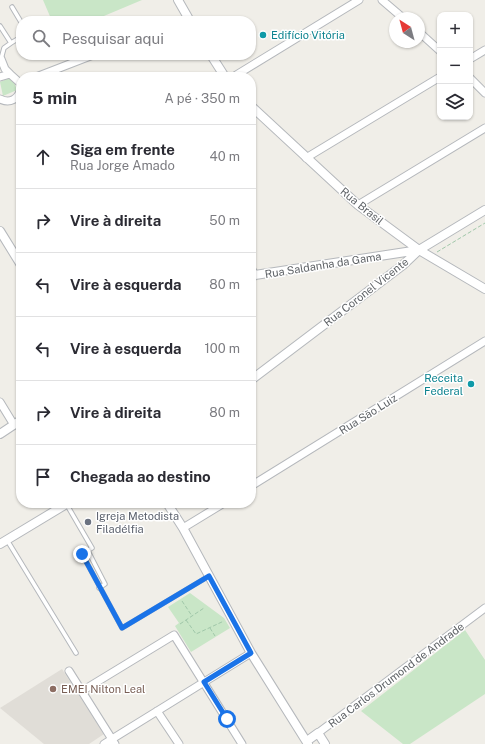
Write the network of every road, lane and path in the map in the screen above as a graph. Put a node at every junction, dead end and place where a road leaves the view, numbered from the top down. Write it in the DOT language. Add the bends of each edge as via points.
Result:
graph roads {
  1 [pos="178,0"];
  2 [pos="359,0"];
  3 [pos="382,0"];
  4 [pos="12,7"];
  5 [pos="396,12"];
  6 [pos="17,16"];
  7 [pos="185,16"];
  8 [pos="0,26"];
  9 [pos="425,37"];
  10 [pos="16,40"];
  11 [pos="11,43"];
  12 [pos="438,48"];
  13 [pos="485,50"];
  14 [pos="473,57"];
  15 [pos="1,59"];
  16 [pos="80,60"];
  17 [pos="214,60"];
  18 [pos="49,72"];
  19 [pos="222,72"];
  20 [pos="241,72"];
  21 [pos="10,74"];
  22 [pos="0,77"];
  23 [pos="437,79"];
  24 [pos="16,80"];
  25 [pos="473,81"];
  26 [pos="485,93"];
  27 [pos="16,98"];
  28 [pos="0,99"];
  29 [pos="256,111"];
  30 [pos="485,128"];
  31 [pos="306,158"];
  32 [pos="358,205"];
  33 [pos="485,210"];
  34 [pos="485,223"];
  35 [pos="0,231"];
  36 [pos="419,250"];
  37 [pos="16,257"];
  38 [pos="432,257"];
  39 [pos="256,273"];
  40 [pos="485,289"];
  41 [pos="485,341"];
  42 [pos="256,376"];
  43 [pos="0,402"];
  44 [pos="16,420"];
  45 [pos="16,423"];
  46 [pos="0,434"];
  47 [pos="256,483"];
  48 [pos="60,508"];
  49 [pos="69,508"];
  50 [pos="170,508"];
  51 [pos="216,508"];
  52 [pos="183,528"];
  53 [pos="3,542"];
  54 [pos="88,551"];
  55 [pos="209,576"];
  56 [pos="100,588"];
  57 [pos="182,601"];
  58 [pos="204,608"];
  59 [pos="485,608"];
  60 [pos="192,616"];
  61 [pos="232,618"];
  62 [pos="186,620"];
  63 [pos="180,624"];
  64 [pos="210,628"];
  65 [pos="215,636"];
  66 [pos="76,653"];
  67 [pos="251,653"];
  68 [pos="69,671"];
  69 [pos="204,682"];
  70 [pos="82,691"];
  71 [pos="157,711"];
  72 [pos="318,733"];
  73 [pos="113,741"];
  74 [pos="308,743"];
  75 [pos="104,744"];
  76 [pos="179,744"];
  77 [pos="242,744"];
  78 [pos="325,744"];
  1 -- 7 [label="street"];
  2 -- 20 [label="street"];
  3 -- 5 [label="street"];
  4 -- 6 [label="lane"];
  8 -- 11 [label="lane"];
  9 -- 12 [label="street"];
  10 -- 11 [label="lane"];
  11 -- 15 [label="lane" via="4,48"];
  13 -- 14 [label="street"];
  15 -- 21 [label="street"];
  16 -- 18 [label="street"];
  17 -- 19 [label="street"];
  21 -- 22 [label="street"];
  21 -- 24 [label="street"];
  23 -- 31 [label="street"];
  25 -- 26 [label="street"];
  27 -- 28 [label="street" via="6,101"];
  29 -- 31 [label="street, Rua Brasil"];
  30 -- 32 [label="street"];
  31 -- 32 [label="street, Rua Brasil"];
  32 -- 36 [label="street, Rua Brasil"];
  33 -- 36 [label="street, Rua Coronel Vicente"];
  34 -- 38 [label="path"];
  35 -- 37 [label="street"];
  36 -- 38 [label="street, Rua Brasil"];
  36 -- 39 [label="street, Rua Saldanha da Gama"];
  36 -- 42 [label="street, Rua Coronel Vicente" via="403,265"];
  38 -- 40 [label="street, Rua Brasil"];
  41 -- 47 [label="street, Rua São Luiz"];
  43 -- 44 [label="street"];
  45 -- 46 [label="street"];
  48 -- 53 [label="street"];
  49 -- 54 [label="lane" via="92,548"];
  50 -- 52 [label="street"];
  51 -- 52 [label="street"];
  52 -- 55 [label="street"];
  53 -- 66 [label="lane"];
  54 -- 56 [label="lane" via="105,584"];
  54 -- 56 [label="lane" via="82,554"];
  55 -- 56 [label="lane" via="122,628"];
  55 -- 61 [label="street"];
  57 -- 60 [label="path"];
  58 -- 60 [label="path"];
  59 -- 72 [label="street, Rua Carlos Drumond de Andrade"];
  60 -- 62 [label="path"];
  61 -- 64 [label="path"];
  61 -- 67 [label="street"];
  62 -- 63 [label="path"];
  62 -- 64 [label="path" via="196,634"];
  64 -- 65 [label="path"];
  67 -- 69 [label="street"];
  67 -- 74 [label="street"];
  68 -- 70 [label="street"];
  69 -- 70 [label="street" via="174,635"];
  69 -- 71 [label="street"];
  69 -- 77 [label="street"];
  70 -- 73 [label="street"];
  71 -- 73 [label="street"];
  71 -- 76 [label="street"];
  72 -- 74 [label="street, Rua Carlos Drumond de Andrade"];
  72 -- 78 [label="street"];
  73 -- 75 [label="street"];
}
